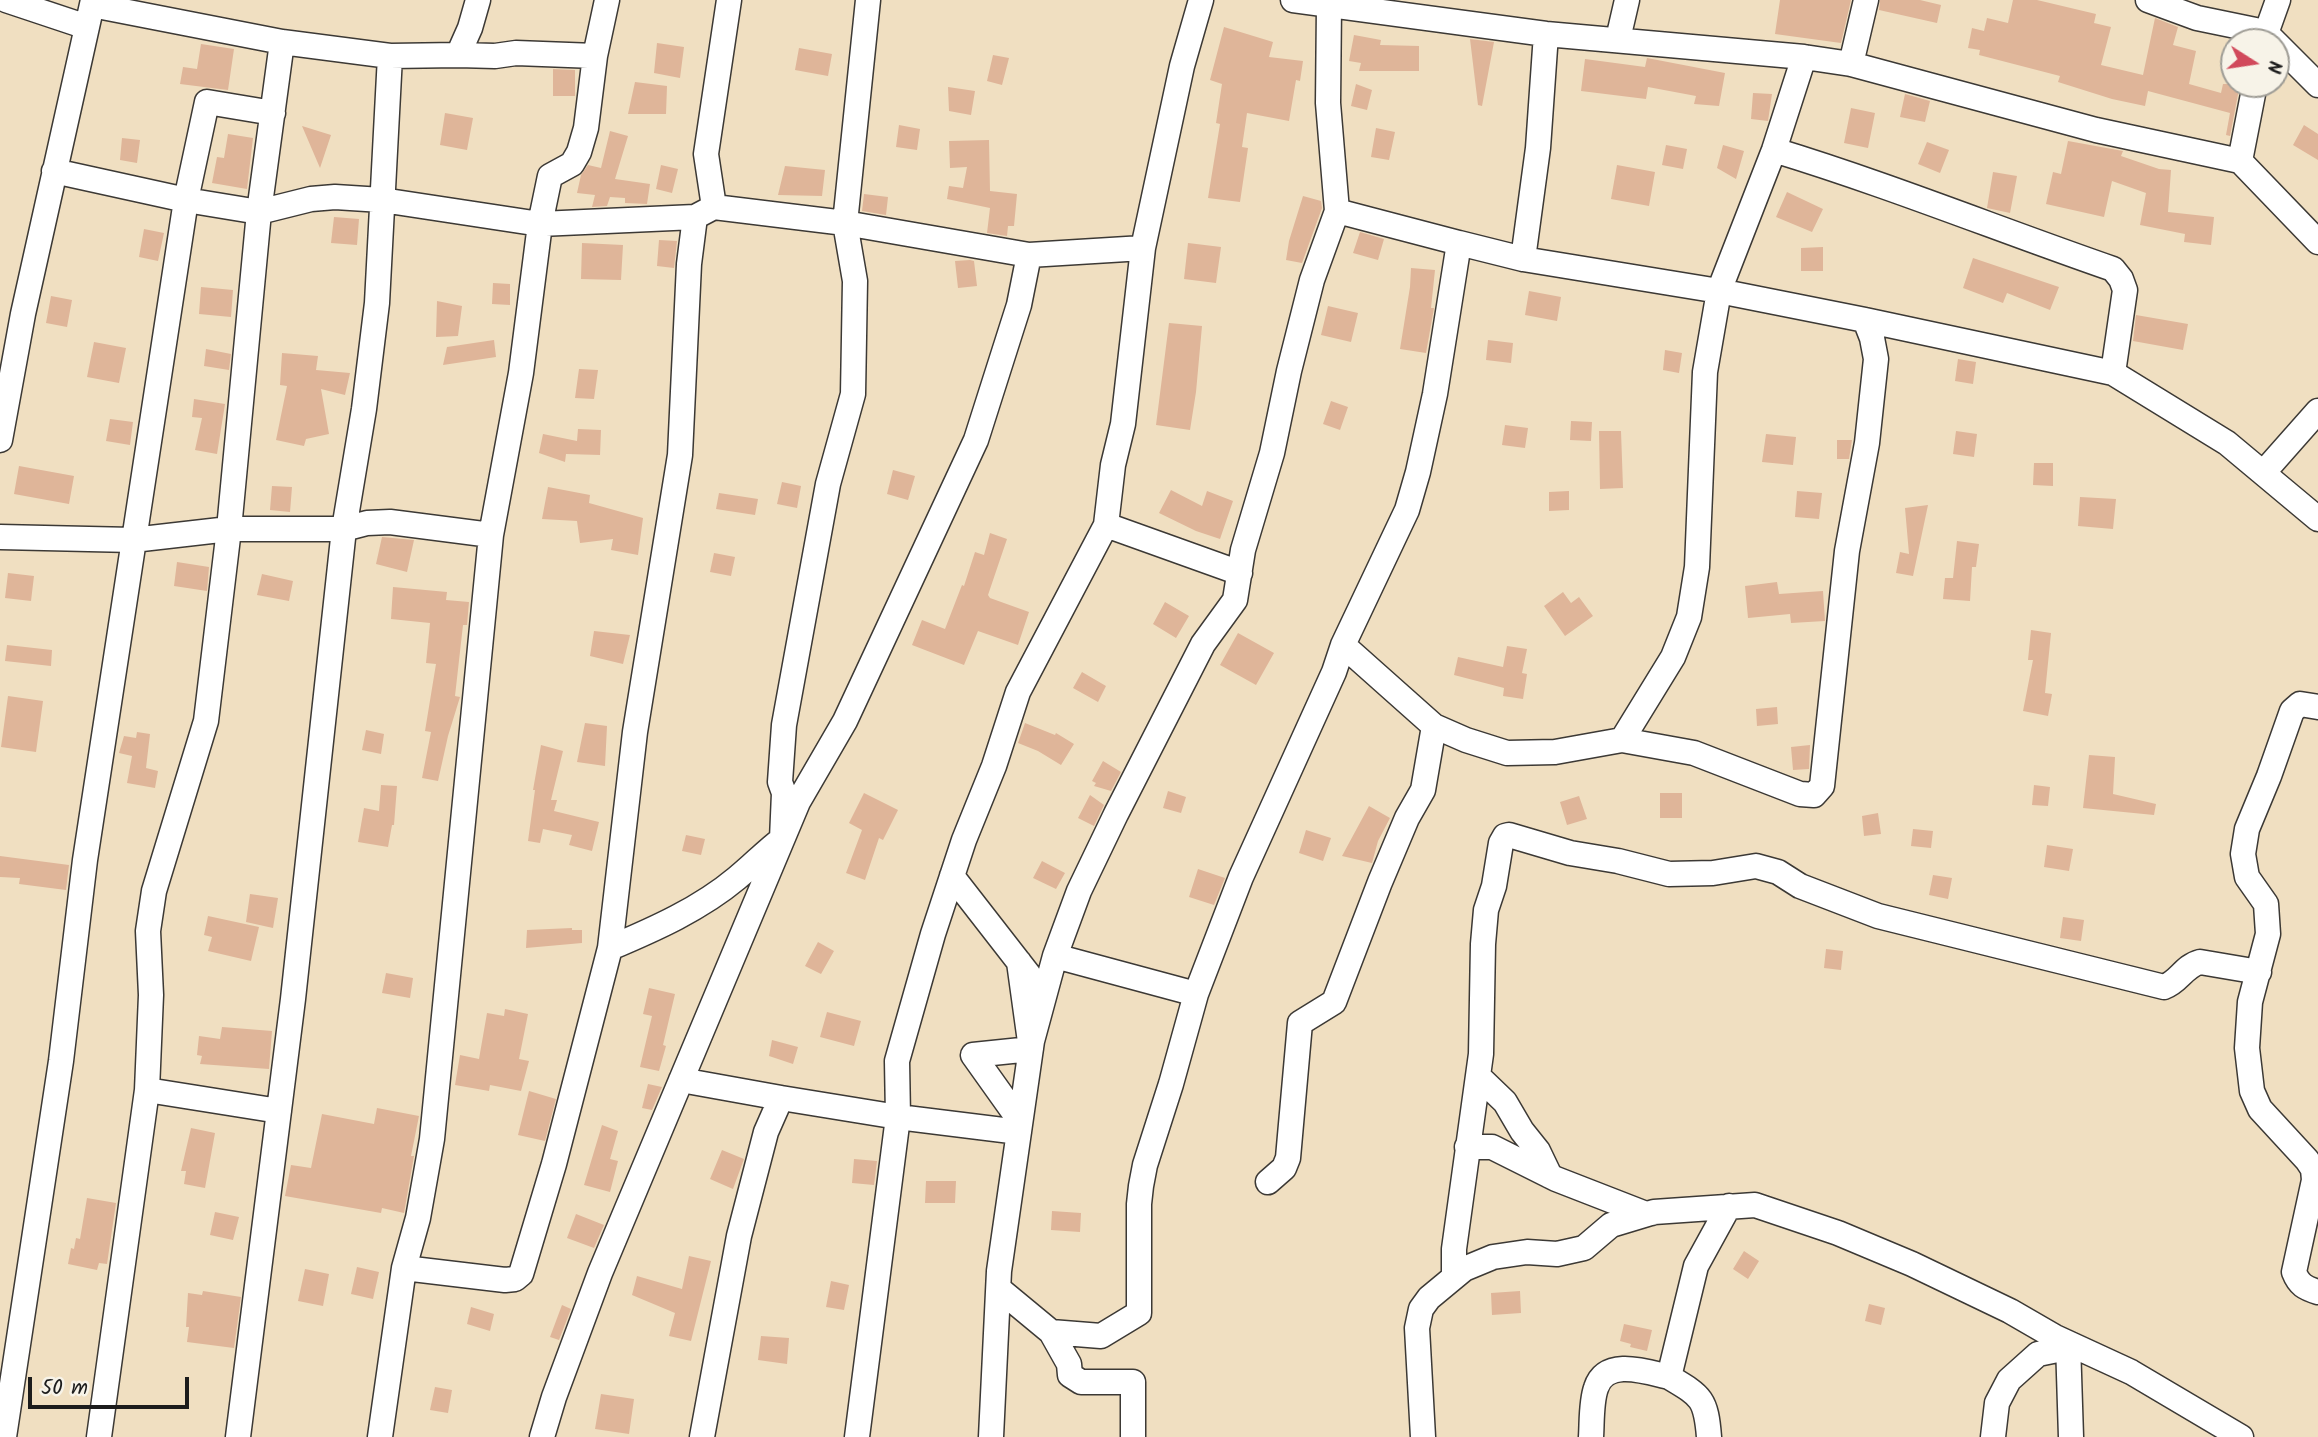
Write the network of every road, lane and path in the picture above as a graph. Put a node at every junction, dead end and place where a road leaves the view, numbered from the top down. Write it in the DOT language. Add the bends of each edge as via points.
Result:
graph roads {
  1 [pos="6,0"];
  2 [pos="478,0"];
  3 [pos="607,0"];
  4 [pos="729,0"];
  5 [pos="868,0"];
  6 [pos="1201,0"];
  7 [pos="1293,0"];
  8 [pos="1627,0"];
  9 [pos="1867,0"];
  10 [pos="2148,0"];
  11 [pos="2278,0"];
  12 [pos="1329,5"];
  13 [pos="1359,5"];
  14 [pos="2197,9"];
  15 [pos="90,11"];
  16 [pos="2242,28"];
  17 [pos="2272,28"];
  18 [pos="1546,34"];
  19 [pos="1618,39"];
  20 [pos="282,42"];
  21 [pos="458,55"];
  22 [pos="390,56"];
  23 [pos="596,56"];
  24 [pos="1804,57"];
  25 [pos="2290,59"];
  26 [pos="1851,64"];
  27 [pos="2318,85"];
  28 [pos="2252,98"];
  29 [pos="273,113"];
  30 [pos="1774,150"];
  31 [pos="2240,161"];
  32 [pos="54,171"];
  33 [pos="186,200"];
  34 [pos="382,200"];
  35 [pos="1337,211"];
  36 [pos="259,212"];
  37 [pos="705,212"];
  38 [pos="845,223"];
  39 [pos="540,224"];
  40 [pos="2318,242"];
  41 [pos="1459,243"];
  42 [pos="1143,248"];
  43 [pos="1029,255"];
  44 [pos="1523,258"];
  45 [pos="1718,291"];
  46 [pos="11,312"];
  47 [pos="1865,320"];
  48 [pos="2113,373"];
  49 [pos="2318,411"];
  50 [pos="0,440"];
  51 [pos="2264,472"];
  52 [pos="2318,519"];
  53 [pos="1106,525"];
  54 [pos="229,529"];
  55 [pos="344,529"];
  56 [pos="491,535"];
  57 [pos="0,537"];
  58 [pos="133,540"];
  59 [pos="1240,573"];
  60 [pos="1343,645"];
  61 [pos="2318,707"];
  62 [pos="1434,726"];
  63 [pos="1622,740"];
  64 [pos="782,839"];
  65 [pos="952,876"];
  66 [pos="610,948"];
  67 [pos="1055,956"];
  68 [pos="1019,962"];
  69 [pos="2259,972"];
  70 [pos="1045,994"];
  71 [pos="1196,994"];
  72 [pos="1031,1049"];
  73 [pos="1479,1077"];
  74 [pos="681,1080"];
  75 [pos="147,1090"];
  76 [pos="781,1098"];
  77 [pos="279,1111"];
  78 [pos="898,1117"];
  79 [pos="1020,1127"];
  80 [pos="1467,1147"];
  81 [pos="1550,1176"];
  82 [pos="1269,1182"];
  83 [pos="1729,1206"];
  84 [pos="1654,1212"];
  85 [pos="404,1268"];
  86 [pos="1454,1278"];
  87 [pos="999,1289"];
  88 [pos="2318,1292"];
  89 [pos="1051,1332"];
  90 [pos="2068,1346"];
  91 [pos="1669,1377"];
  92 [pos="4,1437"];
  93 [pos="99,1437"];
  94 [pos="238,1437"];
  95 [pos="380,1437"];
  96 [pos="542,1437"];
  97 [pos="702,1437"];
  98 [pos="857,1437"];
  99 [pos="990,1437"];
  100 [pos="1133,1437"];
  101 [pos="1423,1437"];
  102 [pos="1591,1437"];
  103 [pos="1709,1437"];
  104 [pos="1993,1437"];
  105 [pos="2070,1437"];
  106 [pos="2241,1437"];
  1 -- 15 [label="street"];
  2 -- 21 [label="street"];
  3 -- 23 [label="street"];
  4 -- 37 [label="street" via="706,154"];
  5 -- 38 [label="street"];
  6 -- 42 [label="street"];
  7 -- 12 [label="street"];
  8 -- 19 [label="street"];
  9 -- 26 [label="street"];
  10 -- 14 [label="street"];
  11 -- 17 [label="street"];
  12 -- 13 [label="street"];
  12 -- 35 [label="street" via="1328,103"];
  13 -- 18 [label="street"];
  14 -- 16 [label="street"];
  15 -- 20 [label="street"];
  15 -- 32 [label="street"];
  18 -- 19 [label="street"];
  18 -- 44 [label="street" via="1538,148"];
  19 -- 24 [label="street"];
  20 -- 22 [label="street"];
  20 -- 29 [label="street"];
  21 -- 22 [label="street"];
  21 -- 23 [label="street"];
  22 -- 34 [label="street"];
  23 -- 39 [label="street" via="579,152 572,164 550,176"];
  24 -- 26 [label="street"];
  24 -- 30 [label="street"];
  25 -- 27 [label="street"];
  26 -- 31 [label="street" via="2096,130"];
  28 -- 31 [label="street"];
  29 -- 33 [label="street" via="207,102"];
  29 -- 36 [label="street"];
  30 -- 45 [label="street"];
  30 -- 48 [label="street" via="2113,269 2125,290"];
  31 -- 40 [label="street"];
  32 -- 33 [label="street"];
  32 -- 46 [label="street"];
  33 -- 36 [label="street"];
  33 -- 58 [label="street"];
  34 -- 36 [label="street" via="311,199"];
  34 -- 39 [label="street"];
  34 -- 55 [label="street" via="377,303"];
  35 -- 41 [label="street"];
  35 -- 59 [label="street" via="1312,281"];
  36 -- 54 [label="street"];
  37 -- 38 [label="street"];
  37 -- 39 [label="street"];
  37 -- 66 [label="street" via="689,264 680,456 635,732"];
  38 -- 43 [label="street"];
  38 -- 64 [label="street" via="855,281 853,394 828,484 784,724"];
  39 -- 56 [label="street" via="521,373"];
  41 -- 44 [label="street"];
  41 -- 60 [label="street" via="1435,394 1415,484"];
  42 -- 43 [label="street"];
  42 -- 53 [label="street"];
  43 -- 64 [label="street" via="976,440 845,721"];
  44 -- 45 [label="street"];
  45 -- 47 [label="street"];
  45 -- 63 [label="street" via="1705,372 1697,567 1689,618 1673,657"];
  46 -- 50 [label="street"];
  47 -- 48 [label="street"];
  47 -- 63 [label="street" via="1876,359 1867,443 1847,551 1822,786 1814,794 1800,794 1694,753"];
  48 -- 51 [label="street" via="2227,443"];
  49 -- 51 [label="street"];
  51 -- 52 [label="street"];
  53 -- 59 [label="street"];
  53 -- 65 [label="street" via="1018,692"];
  54 -- 55 [label="street"];
  54 -- 58 [label="street"];
  54 -- 75 [label="street" via="206,721 154,891 148,931"];
  55 -- 56 [label="street" via="390,522"];
  55 -- 77 [label="street"];
  56 -- 85 [label="street" via="432,1139"];
  57 -- 58 [label="street"];
  58 -- 92 [label="street"];
  59 -- 67 [label="street" via="1235,600 1203,644 1116,814 1079,891"];
  60 -- 62 [label="street"];
  60 -- 71 [label="street" via="1241,877"];
  61 -- 69 [label="street" via="2300,704 2292,711 2247,829 2243,854 2247,877 2266,904 2268,933"];
  62 -- 63 [label="street" via="1507,753 1555,752"];
  62 -- 82 [label="street" via="1423,790 1380,882 1334,1002 1300,1023 1288,1158"];
  64 -- 66 [label="street" via="695,907"];
  64 -- 74 [label="street"];
  65 -- 68 [label="street"];
  65 -- 78 [label="street" via="897,1061"];
  66 -- 85 [label="street" via="522,1275 505,1280"];
  67 -- 70 [label="street"];
  67 -- 71 [label="street"];
  68 -- 70 [label="street"];
  68 -- 72 [label="street"];
  69 -- 73 [label="street" via="2200,962 2164,987 1878,916 1756,866 1669,874 1509,835 1501,843 1486,911"];
  69 -- 88 [label="street" via="2250,1002 2247,1048 2252,1091 2269,1122 2313,1169 2294,1272 2305,1288"];
  70 -- 72 [label="street"];
  71 -- 89 [label="street" via="1141,1186 1139,1313 1101,1336"];
  72 -- 79 [label="street"];
  72 -- 79 [label="street" via="973,1055"];
  73 -- 80 [label="street"];
  73 -- 81 [label="street" via="1505,1102"];
  74 -- 76 [label="street"];
  74 -- 96 [label="street" via="600,1273"];
  75 -- 77 [label="street"];
  75 -- 93 [label="street"];
  76 -- 78 [label="street"];
  76 -- 97 [label="street" via="766,1132 739,1236"];
  77 -- 94 [label="street"];
  78 -- 79 [label="street"];
  78 -- 98 [label="street"];
  79 -- 87 [label="street"];
  80 -- 81 [label="street" via="1492,1147"];
  80 -- 86 [label="street"];
  81 -- 84 [label="street" via="1646,1214"];
  83 -- 84 [label="street"];
  83 -- 90 [label="street" via="1755,1205 1838,1233 1973,1293"];
  83 -- 91 [label="street" via="1696,1266"];
  84 -- 86 [label="street" via="1611,1225 1584,1248 1493,1257"];
  85 -- 95 [label="street"];
  86 -- 101 [label="street" via="1421,1309"];
  87 -- 89 [label="street"];
  87 -- 99 [label="street"];
  89 -- 100 [label="street" via="1069,1364 1070,1375 1081,1382 1133,1382"];
  90 -- 104 [label="street" via="2038,1354 2009,1381 1997,1403"];
  90 -- 105 [label="street"];
  90 -- 106 [label="street" via="2131,1372"];
  91 -- 102 [label="street" via="1622,1368 1609,1372 1596,1386"];
  91 -- 103 [label="street" via="1695,1393 1704,1405"];
}
